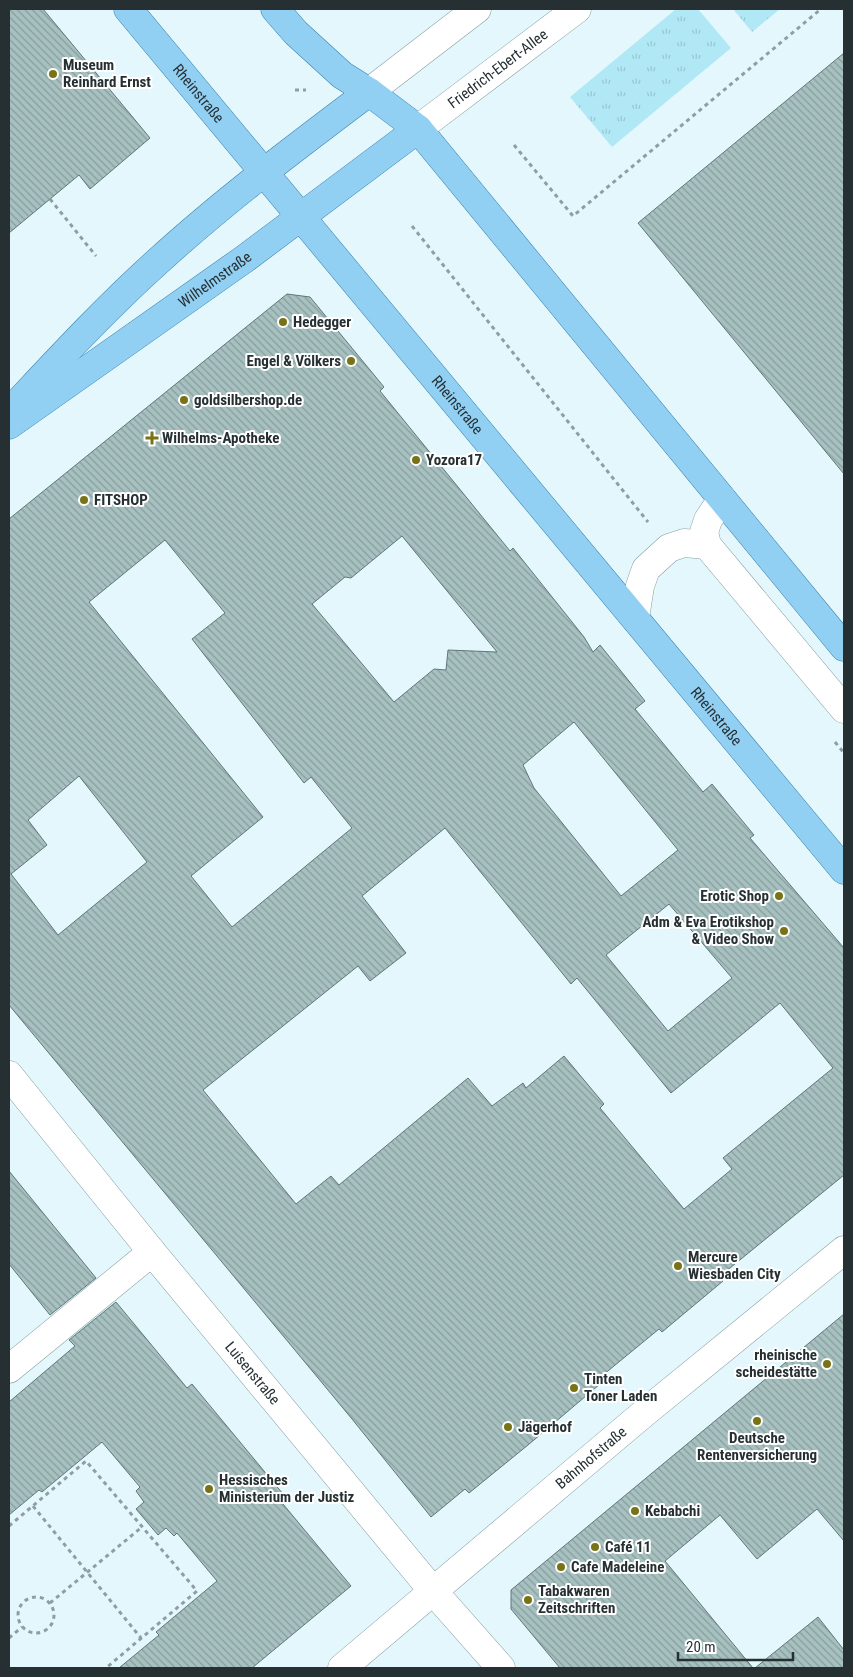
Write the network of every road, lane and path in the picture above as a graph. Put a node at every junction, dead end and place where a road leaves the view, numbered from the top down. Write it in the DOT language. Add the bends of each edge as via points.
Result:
graph roads {
  1 [pos="128,9"];
  2 [pos="275,9"];
  3 [pos="477,9"];
  4 [pos="577,9"];
  5 [pos="821,9"];
  6 [pos="369,92"];
  7 [pos="418,129"];
  8 [pos="514,145"];
  9 [pos="263,172"];
  10 [pos="50,199"];
  11 [pos="302,217"];
  12 [pos="412,226"];
  13 [pos="96,256"];
  14 [pos="9,412"];
  15 [pos="9,426"];
  16 [pos="722,498"];
  17 [pos="707,545"];
  18 [pos="669,548"];
  19 [pos="635,618"];
  20 [pos="844,646"];
  21 [pos="844,709"];
  22 [pos="832,738"];
  23 [pos="844,753"];
  24 [pos="844,870"];
  25 [pos="9,1075"];
  26 [pos="844,1250"];
  27 [pos="152,1252"];
  28 [pos="12,1361"];
  29 [pos="33,1506"];
  30 [pos="9,1526"];
  31 [pos="142,1527"];
  32 [pos="87,1572"];
  33 [pos="433,1591"];
  34 [pos="50,1602"];
  35 [pos="22,1627"];
  36 [pos="9,1638"];
  37 [pos="141,1638"];
  38 [pos="106,1668"];
  39 [pos="342,1668"];
  40 [pos="501,1668"];
  1 -- 9 [label="main road, Rheinstraße"];
  2 -- 6 [label="main road" via="325,60"];
  3 -- 6 [label="street"];
  4 -- 7 [label="street, Friedrich-Ebert-Allee"];
  5 -- 8 [label="path" via="573,216"];
  6 -- 7 [label="main road"];
  6 -- 9 [label="main road"];
  7 -- 11 [label="main road, Wilhelmstraße"];
  7 -- 16 [label="main road"];
  9 -- 11 [label="main road, Rheinstraße"];
  9 -- 14 [label="main road" via="155,264"];
  10 -- 13 [label="path"];
  11 -- 15 [label="main road, Wilhelmstraße"];
  11 -- 19 [label="main road, Rheinstraße"];
  12 -- 18 [label="path"];
  16 -- 17 [label="street" via="704,532"];
  16 -- 20 [label="main road"];
  17 -- 18 [label="street" via="684,543"];
  17 -- 21 [label="street"];
  18 -- 19 [label="street" via="646,569"];
  19 -- 24 [label="main road, Rheinstraße"];
  22 -- 23 [label="path"];
  25 -- 27 [label="street, Luisenstraße"];
  26 -- 33 [label="street, Bahnhofstraße"];
  27 -- 28 [label="street"];
  27 -- 33 [label="street, Luisenstraße"];
  29 -- 30 [label="path"];
  29 -- 31 [label="path" via="86,1461"];
  29 -- 32 [label="path"];
  31 -- 32 [label="path"];
  31 -- 37 [label="path" via="197,1590"];
  32 -- 34 [label="path"];
  32 -- 37 [label="path"];
  33 -- 39 [label="street, Bahnhofstraße"];
  33 -- 40 [label="street, Luisenstraße"];
  34 -- 35 [label="path" via="54,1614 47,1629 37,1633"];
  34 -- 35 [label="path" via="34,1596 24,1600 18,1612"];
  35 -- 36 [label="path"];
  37 -- 38 [label="path"];
}
